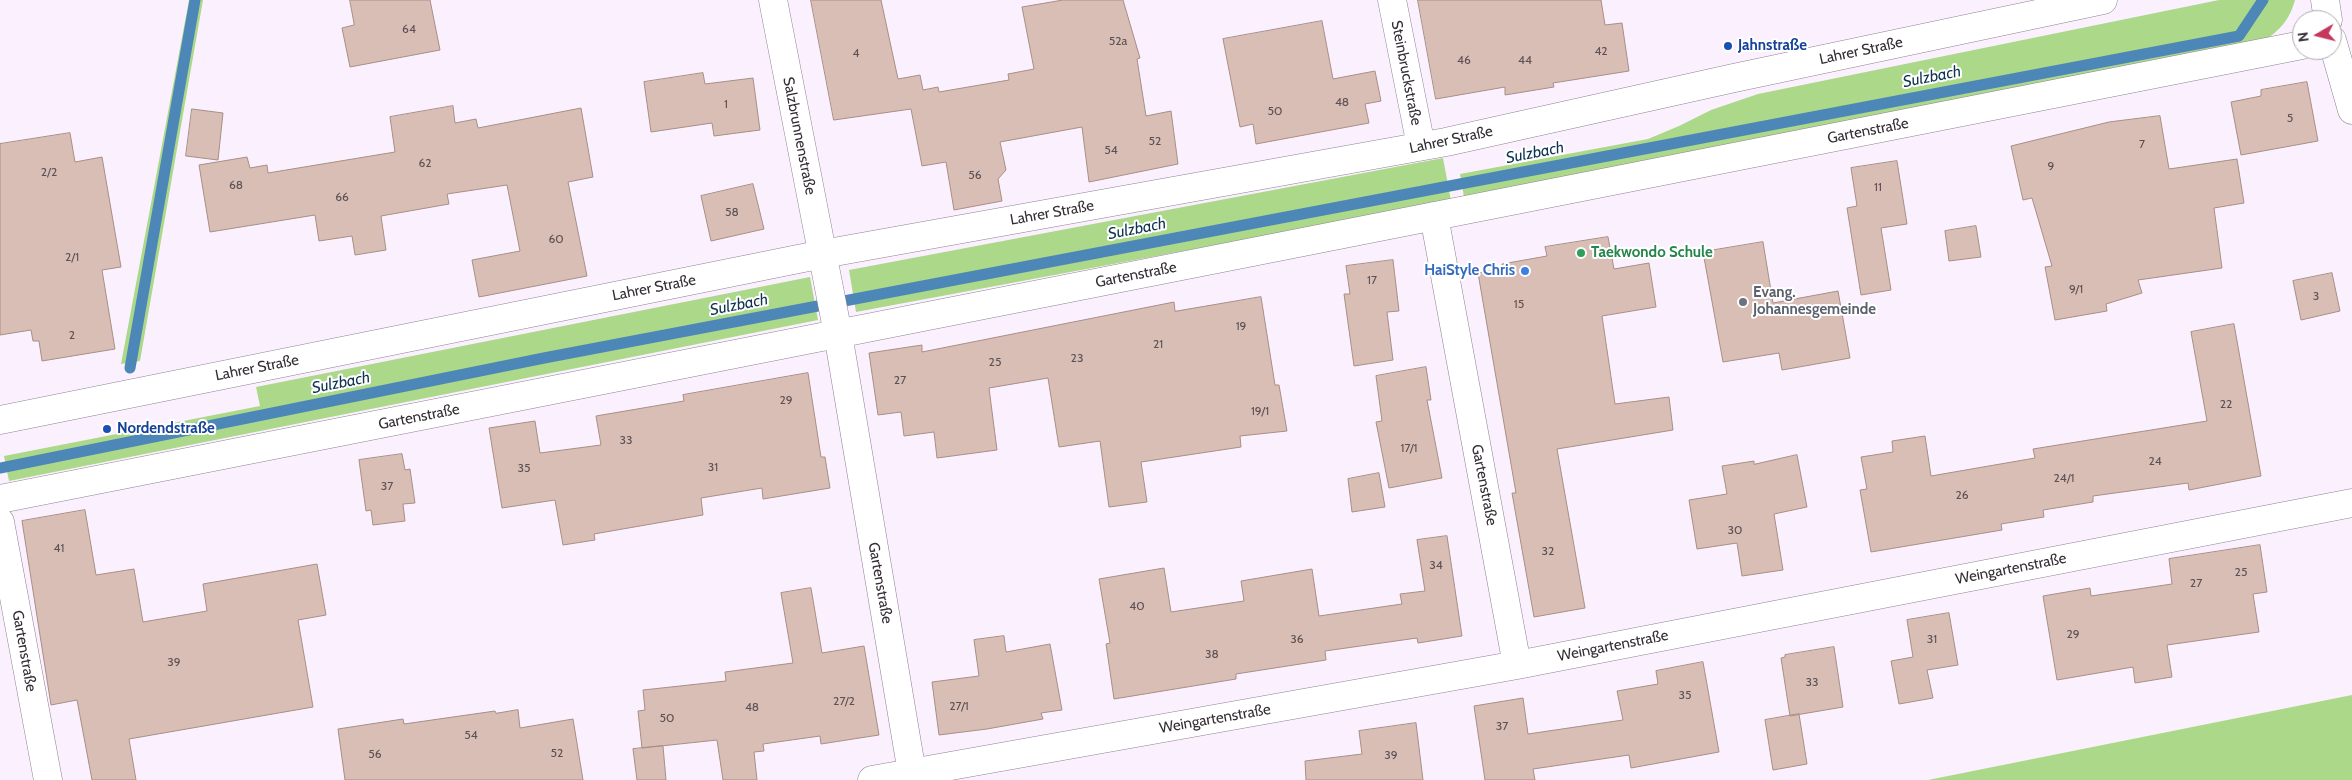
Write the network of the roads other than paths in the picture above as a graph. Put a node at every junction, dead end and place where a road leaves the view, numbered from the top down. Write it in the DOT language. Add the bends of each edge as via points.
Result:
graph roads {
  1 [pos="772,0"];
  2 [pos="1392,0"];
  3 [pos="2103,0"];
  4 [pos="2034,7"];
  5 [pos="2292,47"];
  6 [pos="2338,60"];
  7 [pos="2352,110"];
  8 [pos="1421,146"];
  9 [pos="1434,216"];
  10 [pos="825,263"];
  11 [pos="837,328"];
  12 [pos="0,420"];
  13 [pos="0,499"];
  14 [pos="2352,503"];
  15 [pos="0,522"];
  16 [pos="1517,664"];
  17 [pos="912,773"];
  18 [pos="48,780"];
  19 [pos="872,780"];
  1 -- 10 [label="street, Salzbrunnenstraße"];
  2 -- 8 [label="street, Steinbruckstraße"];
  3 -- 4 [label="street, Lahrer Straße"];
  4 -- 8 [label="street, Lahrer Straße"];
  5 -- 9 [label="street, Gartenstraße"];
  6 -- 7 [label="street"];
  8 -- 10 [label="street, Lahrer Straße"];
  9 -- 11 [label="street, Gartenstraße"];
  9 -- 16 [label="street, Gartenstraße"];
  10 -- 11 [label="street, Gartenstraße"];
  10 -- 12 [label="street, Lahrer Straße"];
  11 -- 13 [label="street, Gartenstraße"];
  11 -- 17 [label="street, Gartenstraße"];
  14 -- 16 [label="street, Weingartenstraße"];
  15 -- 18 [label="street, Gartenstraße"];
  16 -- 17 [label="street, Weingartenstraße"];
  17 -- 19 [label="street, Weingartenstraße"];
}
